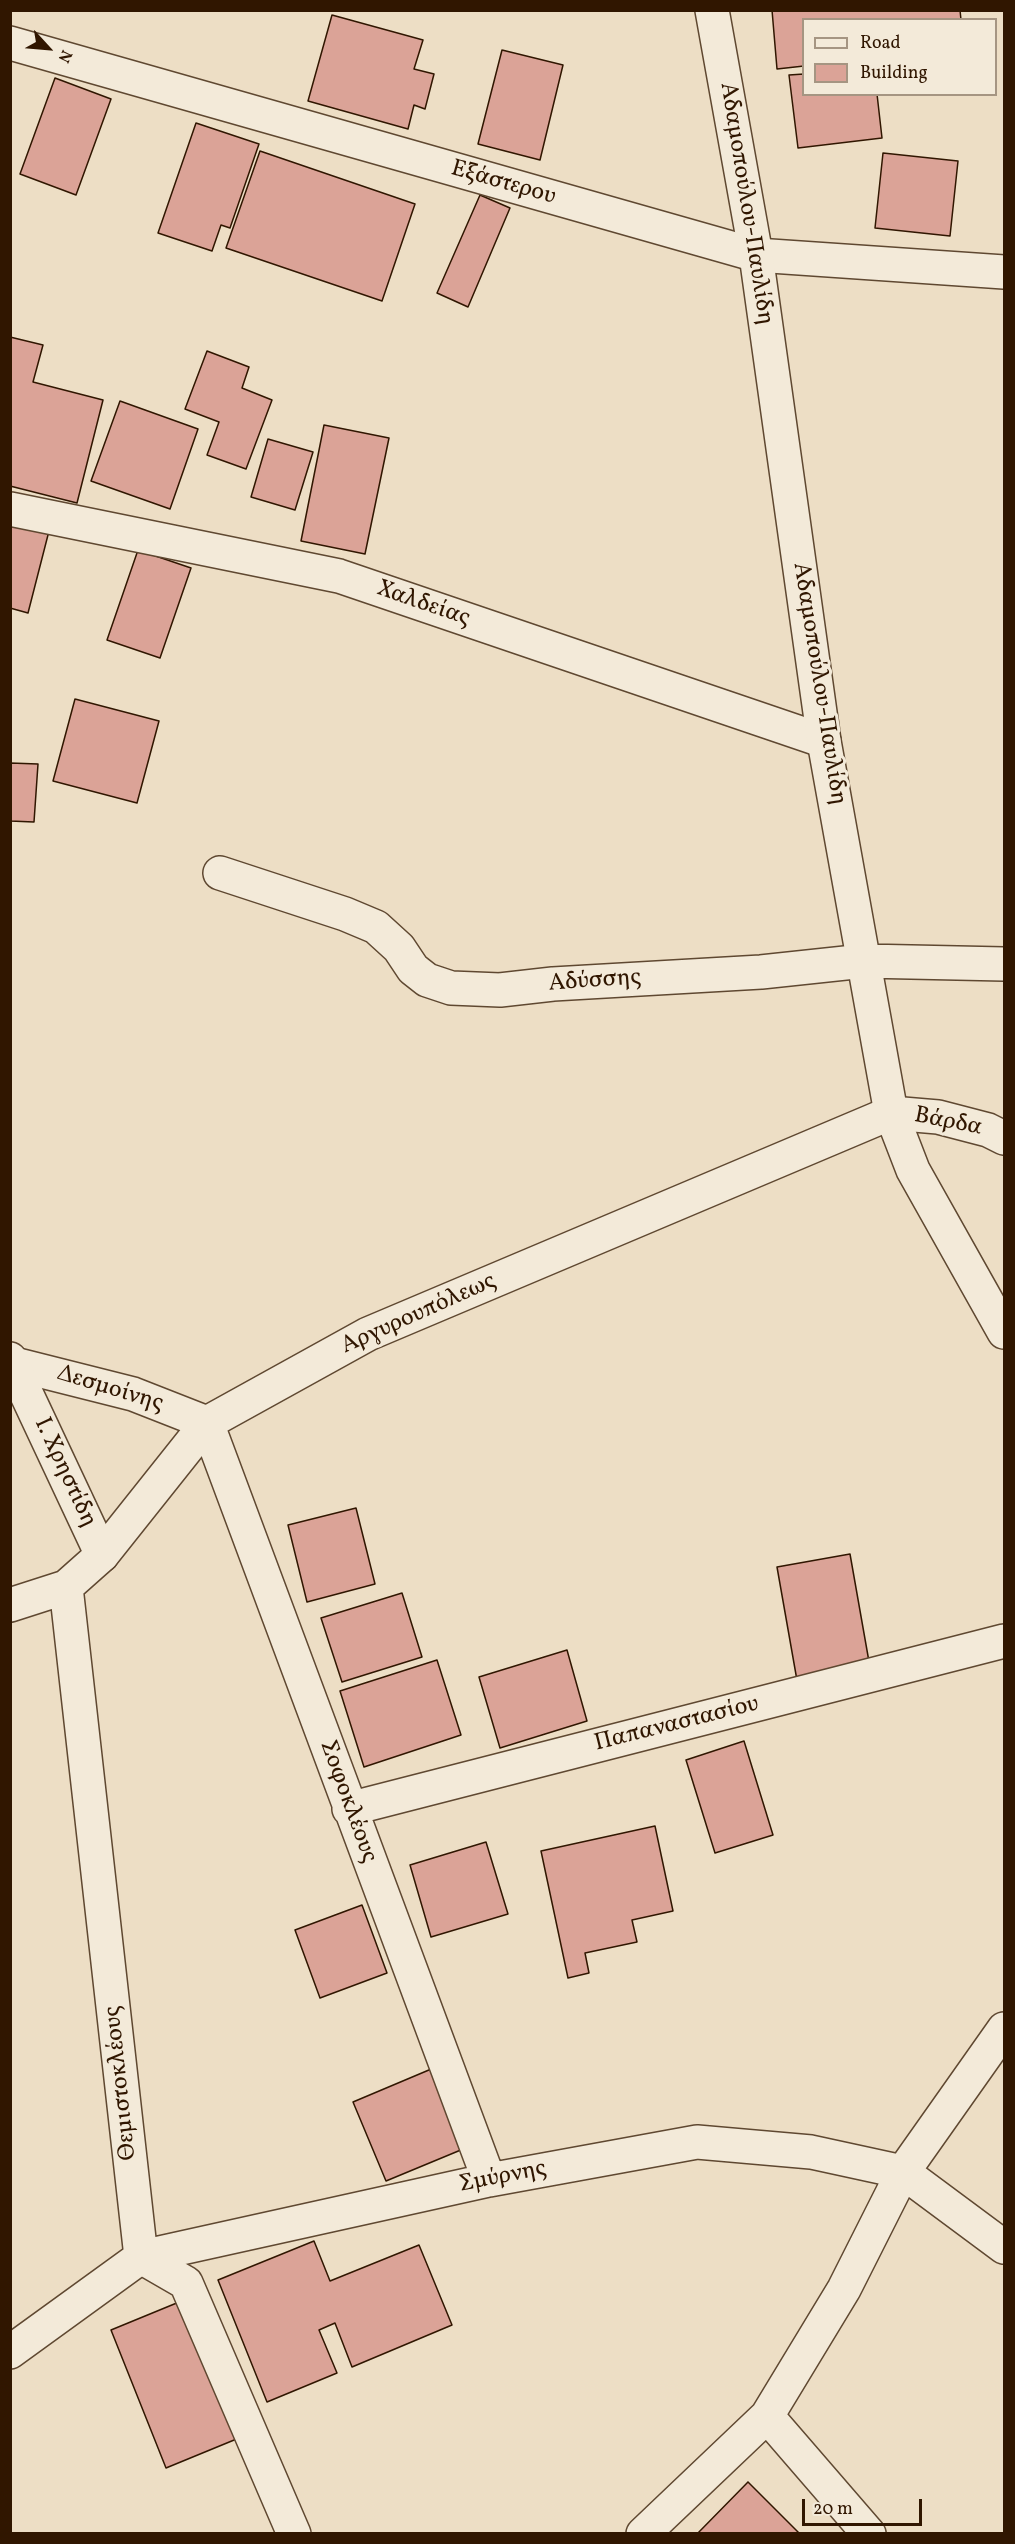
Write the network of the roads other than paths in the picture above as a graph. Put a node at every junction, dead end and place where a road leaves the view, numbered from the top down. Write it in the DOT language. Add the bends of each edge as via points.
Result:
graph roads {
  1 [pos="712,10"];
  2 [pos="10,43"];
  3 [pos="756,255"];
  4 [pos="1005,272"];
  5 [pos="10,509"];
  6 [pos="824,741"];
  7 [pos="220,873"];
  8 [pos="864,961"];
  9 [pos="1005,964"];
  10 [pos="891,1113"];
  11 [pos="1005,1138"];
  12 [pos="1005,1332"];
  13 [pos="11,1361"];
  14 [pos="207,1423"];
  15 [pos="102,1555"];
  16 [pos="66,1587"];
  17 [pos="10,1605"];
  18 [pos="1005,1641"];
  19 [pos="350,1809"];
  20 [pos="1005,2029"];
  21 [pos="903,2172"];
  22 [pos="489,2180"];
  23 [pos="1005,2247"];
  24 [pos="141,2257"];
  25 [pos="10,2352"];
  26 [pos="767,2416"];
  27 [pos="294,2534"];
  28 [pos="643,2534"];
  29 [pos="869,2534"];
  1 -- 3 [label="street, Αδαμοπούλου-Παυλίδη"];
  2 -- 3 [label="street, Εξάστερου"];
  3 -- 4 [label="street, Εξάστερου"];
  3 -- 6 [label="street, Αδαμοπούλου-Παυλίδη"];
  5 -- 6 [label="street, Χαλδείας" via="339,576"];
  6 -- 8 [label="street, Αδαμοπούλου-Παυλίδη"];
  7 -- 8 [label="street, Αδύσσης" via="376,927 399,948 413,969 427,980 451,988 500,990"];
  8 -- 9 [label="street, Αδύσσης"];
  8 -- 10 [label="street, Αδαμοπούλου-Παυλίδη"];
  10 -- 11 [label="street, Βάρδα" via="938,1117"];
  10 -- 12 [label="street, Αδαμοπούλου-Παυλίδη" via="913,1170"];
  10 -- 14 [label="street, Αργυρουπόλεως" via="368,1334"];
  13 -- 14 [label="street, Δεσμοίνης" via="133,1394"];
  13 -- 15 [label="street, Ι. Χρηστίδη"];
  14 -- 15 [label="street, Αργυρουπόλεως"];
  14 -- 19 [label="street, Σοφοκλέους"];
  15 -- 16 [label="street, Αργυρουπόλεως"];
  16 -- 17 [label="street, Αργυρουπόλεως"];
  16 -- 24 [label="street, Θεμιστοκλέους"];
  18 -- 19 [label="street, Παπαναστασίου"];
  19 -- 22 [label="street, Σοφοκλέους"];
  20 -- 21 [label="street"];
  21 -- 22 [label="street, Σμύρνης" via="811,2152 697,2142"];
  21 -- 23 [label="street, Σμύρνης"];
  21 -- 26 [label="street" via="844,2289"];
  22 -- 24 [label="street, Σμύρνης"];
  24 -- 25 [label="street, Σμύρνης"];
  24 -- 27 [label="street" via="186,2283"];
  26 -- 28 [label="street"];
  26 -- 29 [label="street"];
}
